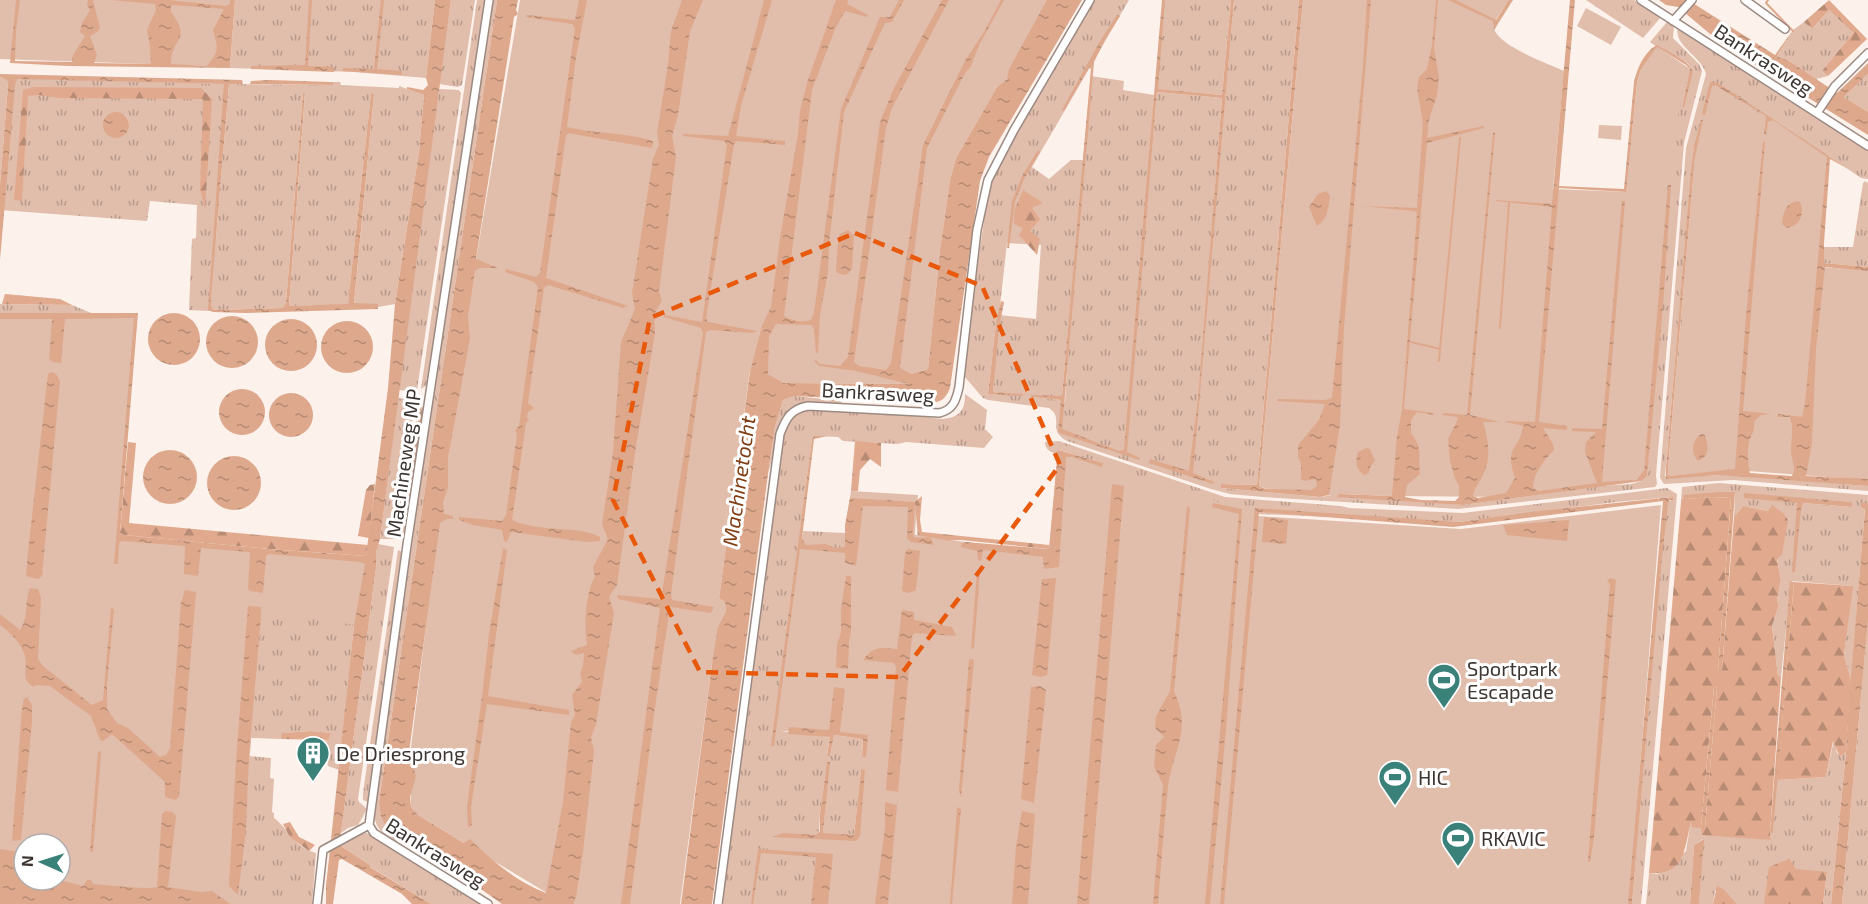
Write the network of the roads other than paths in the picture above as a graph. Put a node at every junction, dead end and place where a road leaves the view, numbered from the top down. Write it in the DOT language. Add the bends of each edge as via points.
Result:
graph roads {
  1 [pos="489,0"];
  2 [pos="1090,0"];
  3 [pos="1641,0"];
  4 [pos="1692,0"];
  5 [pos="1746,0"];
  6 [pos="1673,21"];
  7 [pos="1785,30"];
  8 [pos="1868,53"];
  9 [pos="1819,109"];
  10 [pos="1868,146"];
  11 [pos="369,825"];
  12 [pos="317,904"];
  13 [pos="488,904"];
  14 [pos="718,904"];
  1 -- 11 [label="street, Machineweg MP"];
  2 -- 14 [label="street, Bankrasweg" via="988,180 977,230 959,387 953,406 939,413 808,406 795,409 784,423"];
  3 -- 6 [label="street, Bankrasweg"];
  4 -- 6 [label="street"];
  5 -- 7 [label="street"];
  6 -- 9 [label="street, Bankrasweg"];
  8 -- 9 [label="street" via="1835,86"];
  9 -- 10 [label="street, Bankrasweg"];
  11 -- 12 [label="street" via="323,850"];
  11 -- 13 [label="street, Bankrasweg" via="374,833"];
}
